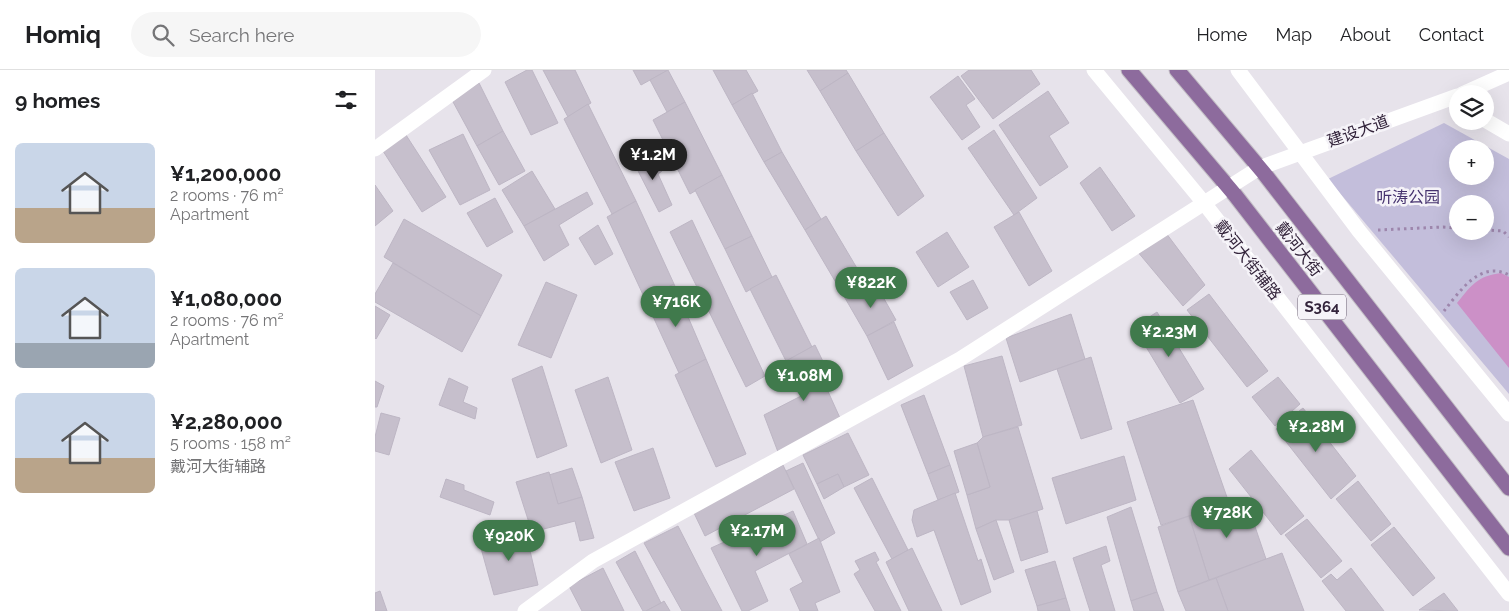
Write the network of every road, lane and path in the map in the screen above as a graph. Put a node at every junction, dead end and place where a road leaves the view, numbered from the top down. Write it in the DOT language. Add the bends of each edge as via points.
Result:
graph roads {
  1 [pos="484,70"];
  2 [pos="1094,70"];
  3 [pos="1129,70"];
  4 [pos="1177,70"];
  5 [pos="1238,70"];
  6 [pos="1509,73"];
  7 [pos="1484,85"];
  8 [pos="1449,101"];
  9 [pos="1494,125"];
  10 [pos="1509,134"];
  11 [pos="375,149"];
  12 [pos="1299,152"];
  13 [pos="1259,168"];
  14 [pos="1229,188"];
  15 [pos="1204,203"];
  16 [pos="1449,227"];
  17 [pos="1494,230"];
  18 [pos="1359,231"];
  19 [pos="1509,236"];
  20 [pos="1509,275"];
  21 [pos="1434,323"];
  22 [pos="1509,414"];
  23 [pos="1509,488"];
  24 [pos="1509,548"];
  25 [pos="1509,594"];
  26 [pos="525,611"];
  1 -- 11 [label="street"];
  2 -- 15 [label="street, 戴河大街辅路"];
  3 -- 14 [label="main road, 戴河大街 / S364"];
  4 -- 13 [label="main road, 戴河大街 / S364"];
  5 -- 12 [label="street"];
  6 -- 7 [label="street, 建设大道"];
  8 -- 12 [label="street, 建设大道"];
  9 -- 10 [label="street"];
  12 -- 13 [label="street, 建设大道"];
  12 -- 18 [label="street"];
  13 -- 14 [label="street, 建设大道"];
  13 -- 23 [label="main road, 戴河大街 / S364"];
  14 -- 15 [label="street, 建设大道"];
  14 -- 24 [label="main road, 戴河大街 / S364"];
  15 -- 25 [label="street, 戴河大街辅路"];
  15 -- 26 [label="street, 建设大道" via="960,359 593,561"];
  16 -- 18 [label="path"];
  17 -- 19 [label="path" via="1503,231"];
  18 -- 21 [label="street"];
  20 -- 21 [label="path" via="1500,270 1471,279"];
  21 -- 22 [label="street"];
}
